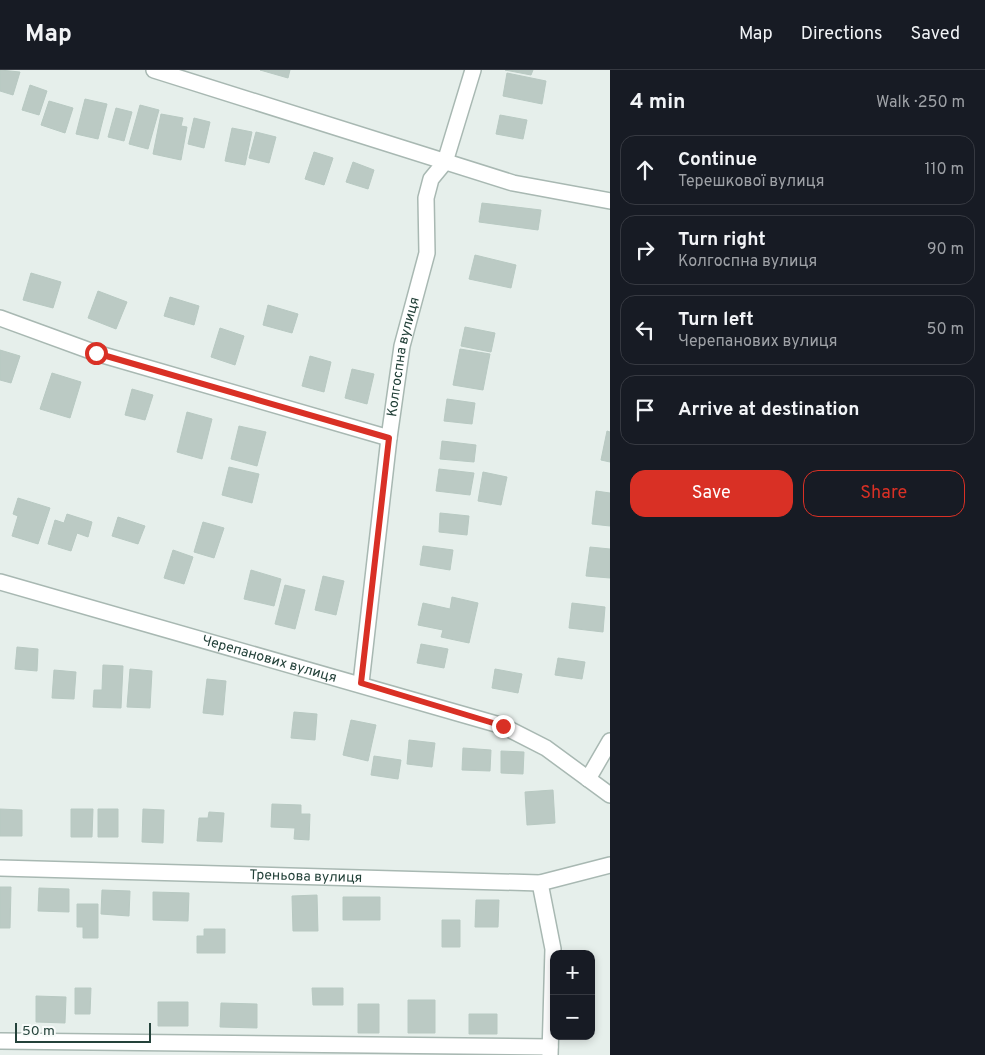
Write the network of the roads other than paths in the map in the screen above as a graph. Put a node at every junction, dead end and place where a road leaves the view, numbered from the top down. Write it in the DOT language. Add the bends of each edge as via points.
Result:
graph roads {
  1 [pos="154,70"];
  2 [pos="473,70"];
  3 [pos="445,162"];
  4 [pos="610,202"];
  5 [pos="0,318"];
  6 [pos="389,438"];
  7 [pos="0,582"];
  8 [pos="361,683"];
  9 [pos="610,741"];
  10 [pos="588,779"];
  11 [pos="610,795"];
  12 [pos="610,866"];
  13 [pos="0,868"];
  14 [pos="540,884"];
  15 [pos="0,1041"];
  16 [pos="33,1048"];
  17 [pos="550,1051"];
  1 -- 3 [label="street"];
  2 -- 3 [label="street, Колгоспна вулиця"];
  3 -- 4 [label="street" via="513,183"];
  3 -- 6 [label="street, Колгоспна вулиця" via="431,179 426,198 427,253 402,346"];
  5 -- 6 [label="street" via="96,353"];
  6 -- 8 [label="street, Колгоспна вулиця"];
  7 -- 8 [label="street, Черепанових вулиця"];
  8 -- 10 [label="street, Черепанових вулиця" via="503,726 546,748"];
  9 -- 10 [label="street"];
  10 -- 11 [label="street, Черепанових вулиця"];
  12 -- 14 [label="street, Треньова вулиця"];
  13 -- 14 [label="street, Треньова вулиця"];
  14 -- 17 [label="street" via="553,949"];
  15 -- 16 [label="street"];
  16 -- 17 [label="street"];
}
